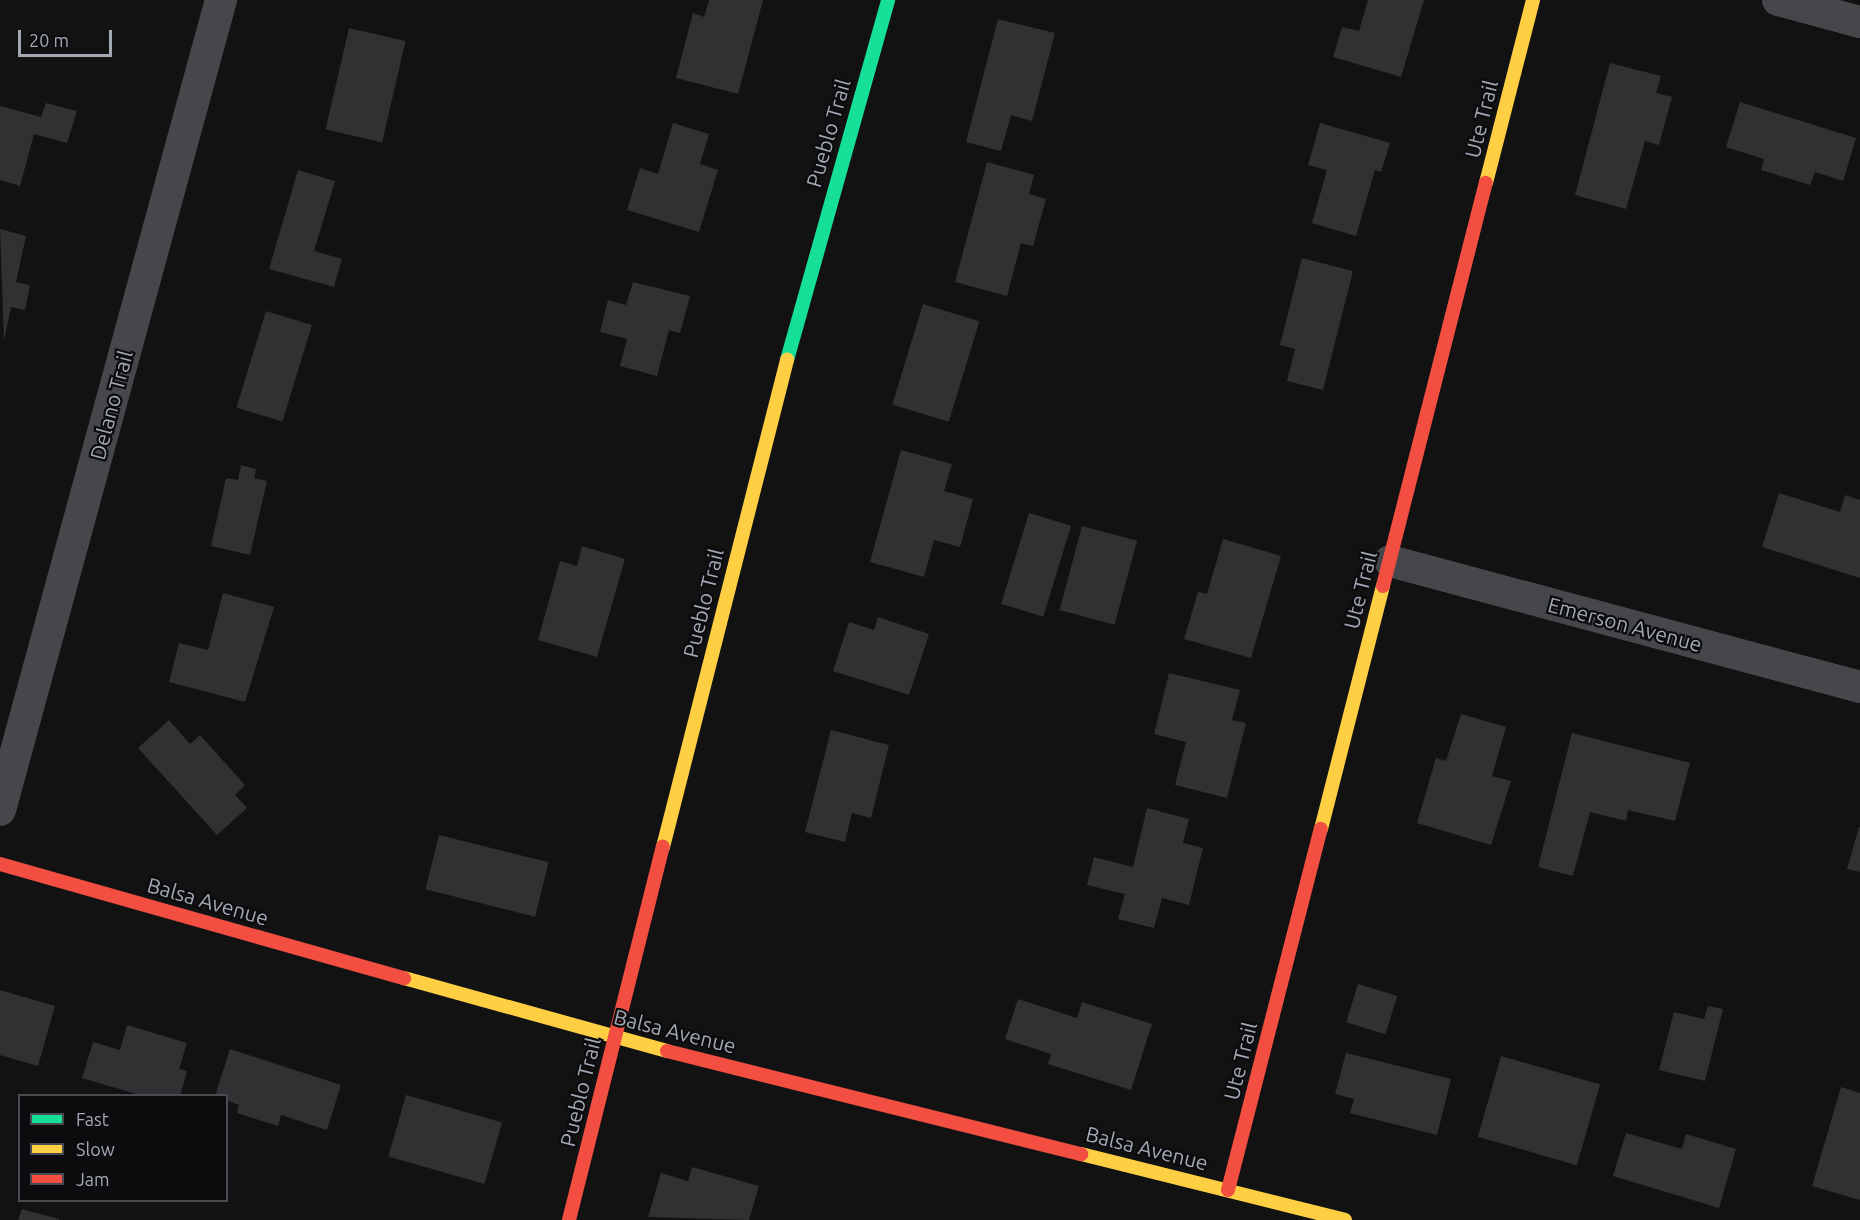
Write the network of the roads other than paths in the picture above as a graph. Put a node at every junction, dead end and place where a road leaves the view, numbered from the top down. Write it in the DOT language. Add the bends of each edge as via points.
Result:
graph roads {
  1 [pos="221,0"];
  2 [pos="888,0"];
  3 [pos="1533,0"];
  4 [pos="1778,0"];
  5 [pos="1860,22"];
  6 [pos="1390,561"];
  7 [pos="1860,687"];
  8 [pos="0,810"];
  9 [pos="0,864"];
  10 [pos="615,1038"];
  11 [pos="1228,1190"];
  12 [pos="569,1220"];
  13 [pos="1345,1220"];
  1 -- 8 [label="street, Delano Trail"];
  2 -- 10 [label="street, Pueblo Trail" via="782,380"];
  3 -- 6 [label="street, Ute Trail"];
  4 -- 5 [label="street"];
  6 -- 7 [label="street, Emerson Avenue"];
  6 -- 11 [label="street, Ute Trail"];
  9 -- 10 [label="street, Balsa Avenue"];
  10 -- 11 [label="street, Balsa Avenue"];
  10 -- 12 [label="street, Pueblo Trail"];
  11 -- 13 [label="street, Balsa Avenue"];
}
